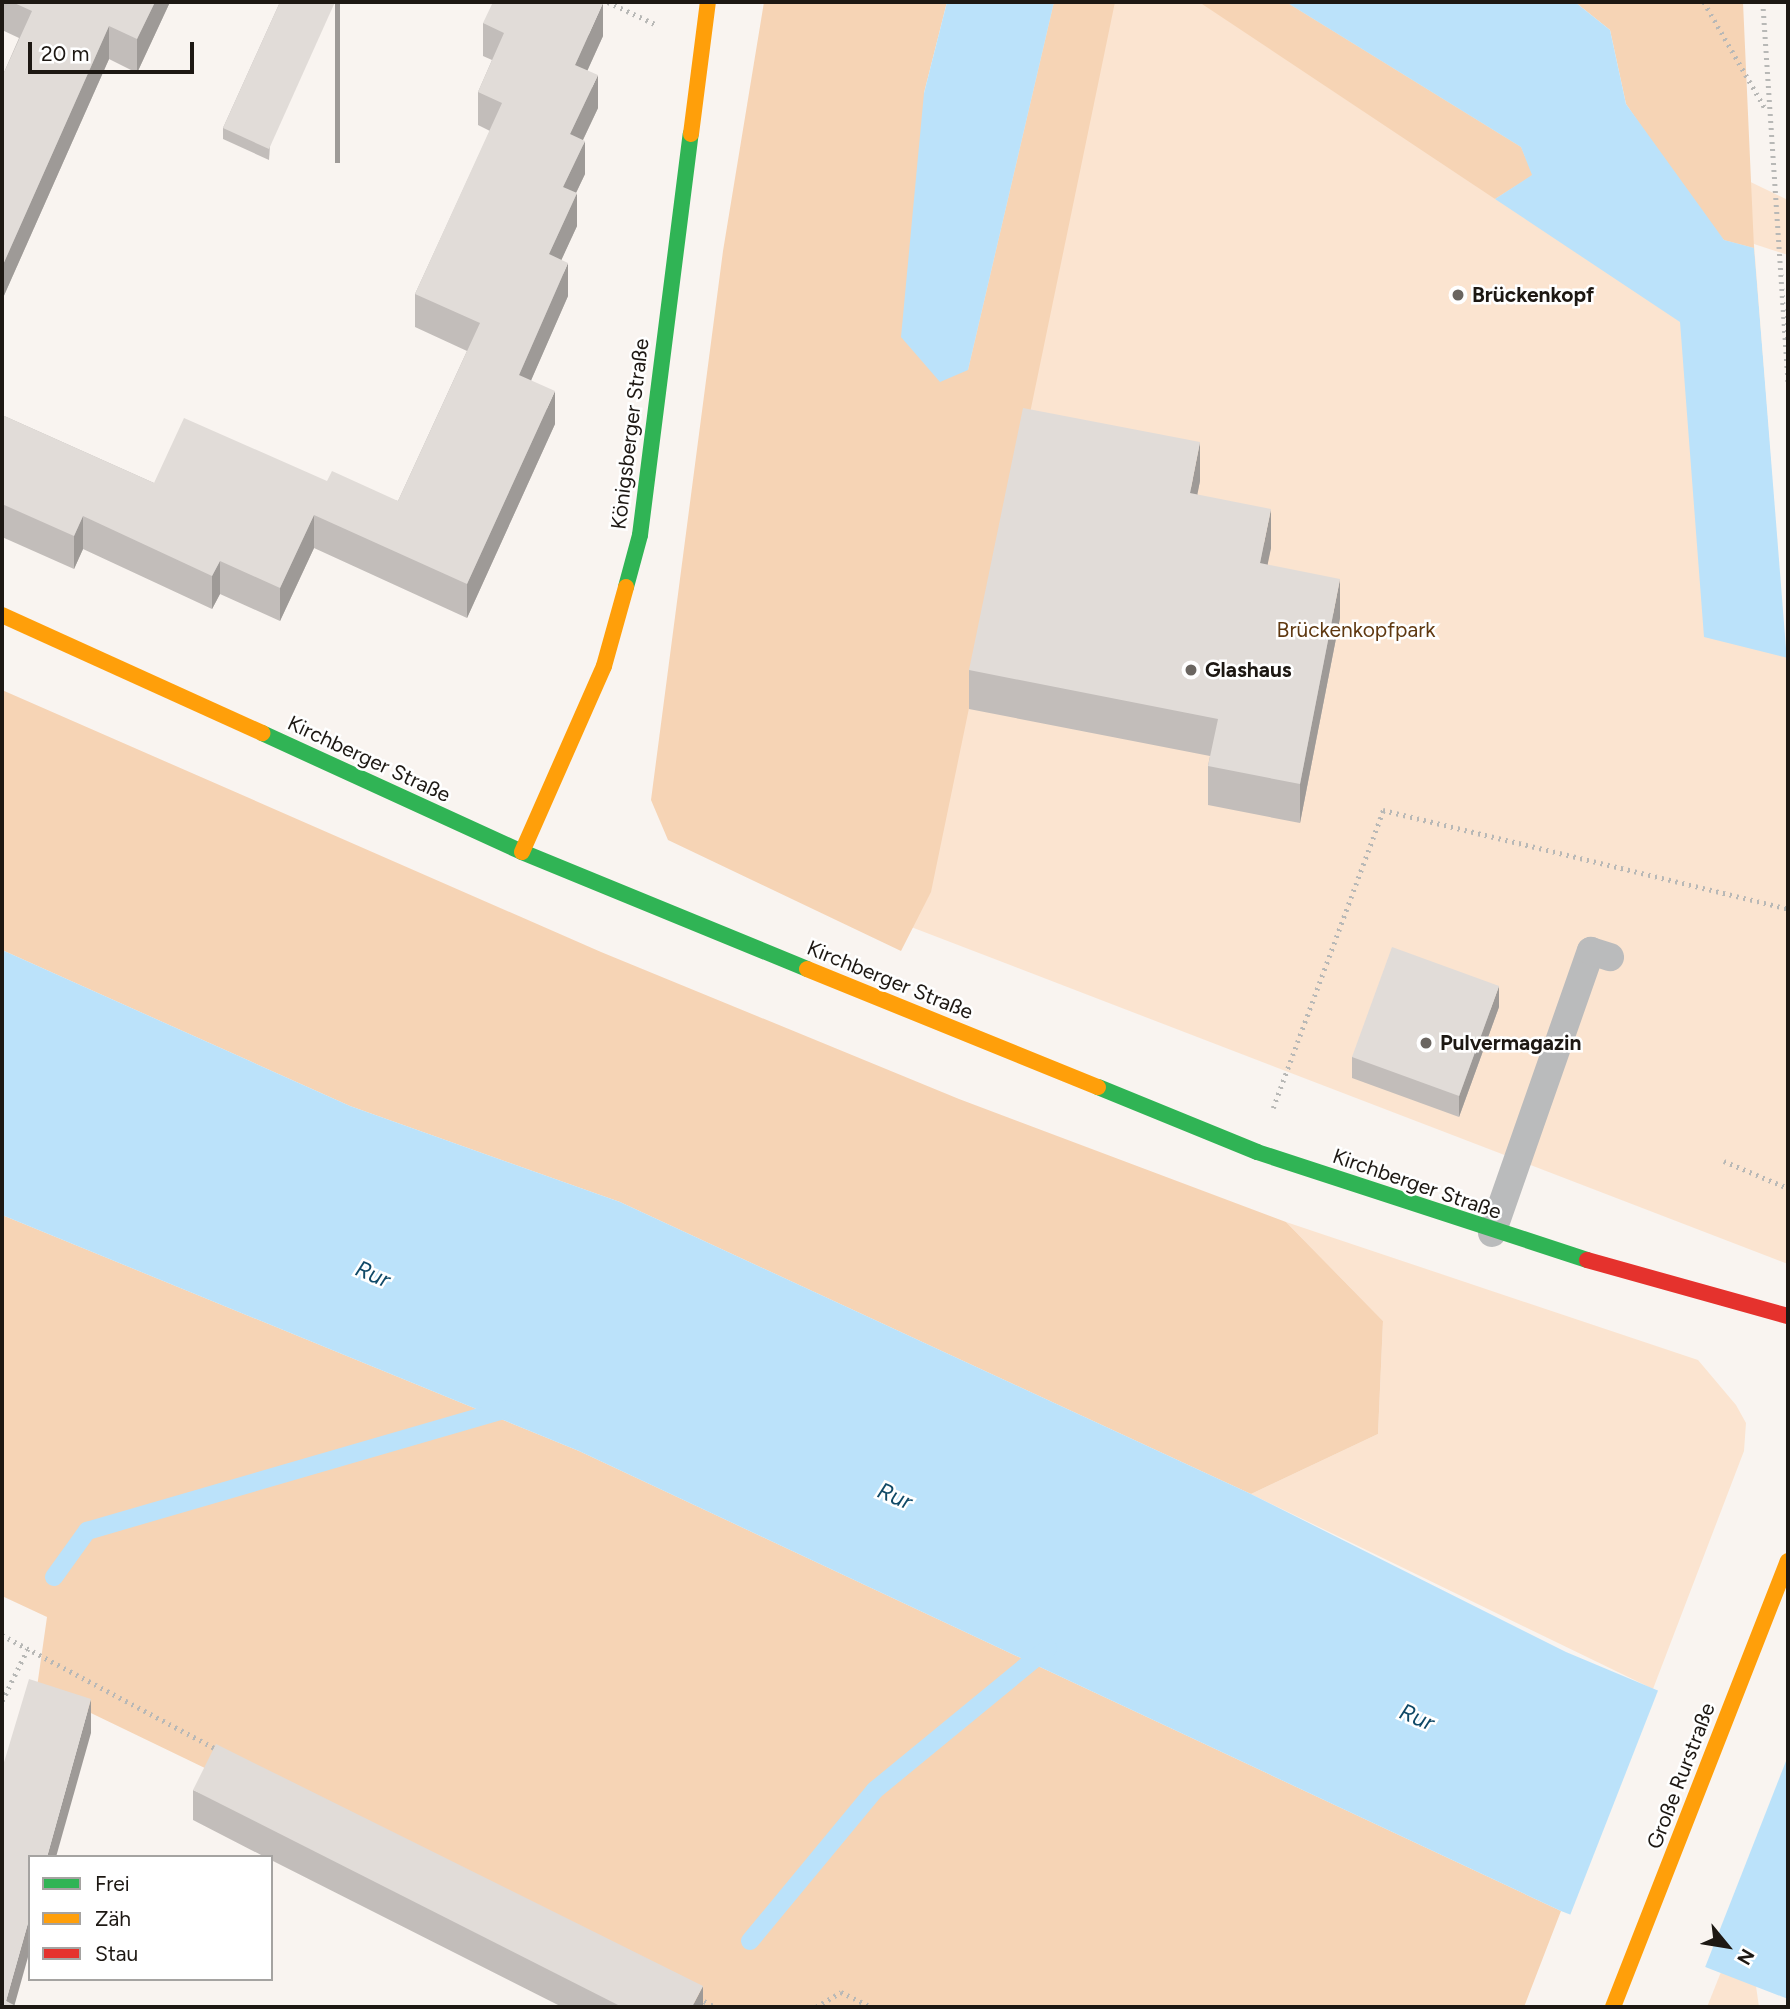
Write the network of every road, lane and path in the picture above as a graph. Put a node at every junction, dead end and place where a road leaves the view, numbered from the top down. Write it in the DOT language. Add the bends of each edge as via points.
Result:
graph roads {
  1 [pos="708,2"];
  2 [pos="1704,2"];
  3 [pos="1763,2"];
  4 [pos="1767,111"];
  5 [pos="1788,383"];
  6 [pos="2,615"];
  7 [pos="522,852"];
  8 [pos="1788,909"];
  9 [pos="1610,957"];
  10 [pos="1258,1152"];
  11 [pos="1724,1161"];
  12 [pos="1788,1188"];
  13 [pos="1492,1233"];
  14 [pos="1788,1316"];
  15 [pos="1788,1560"];
  16 [pos="2,1635"];
  17 [pos="28,1648"];
  18 [pos="2,1701"];
  19 [pos="226,1754"];
  20 [pos="692,1995"];
  21 [pos="716,2007"];
  22 [pos="816,2007"];
  23 [pos="872,2007"];
  24 [pos="1613,2007"];
  1 -- 7 [label="main road, Königsberger Straße" via="640,535 604,666"];
  2 -- 4 [label="path"];
  3 -- 4 [label="path"];
  4 -- 5 [label="path"];
  6 -- 7 [label="main road, Kirchberger Straße"];
  7 -- 10 [label="main road, Kirchberger Straße"];
  8 -- 10 [label="path" via="1383,810"];
  9 -- 13 [label="lane" via="1591,951"];
  10 -- 13 [label="main road, Kirchberger Straße"];
  11 -- 12 [label="path"];
  13 -- 14 [label="main road, Kirchberger Straße"];
  15 -- 24 [label="main road, Große Rurstraße"];
  16 -- 17 [label="path"];
  17 -- 18 [label="path"];
  17 -- 19 [label="path"];
  20 -- 21 [label="path"];
  22 -- 23 [label="path" via="841,1992"];
}
